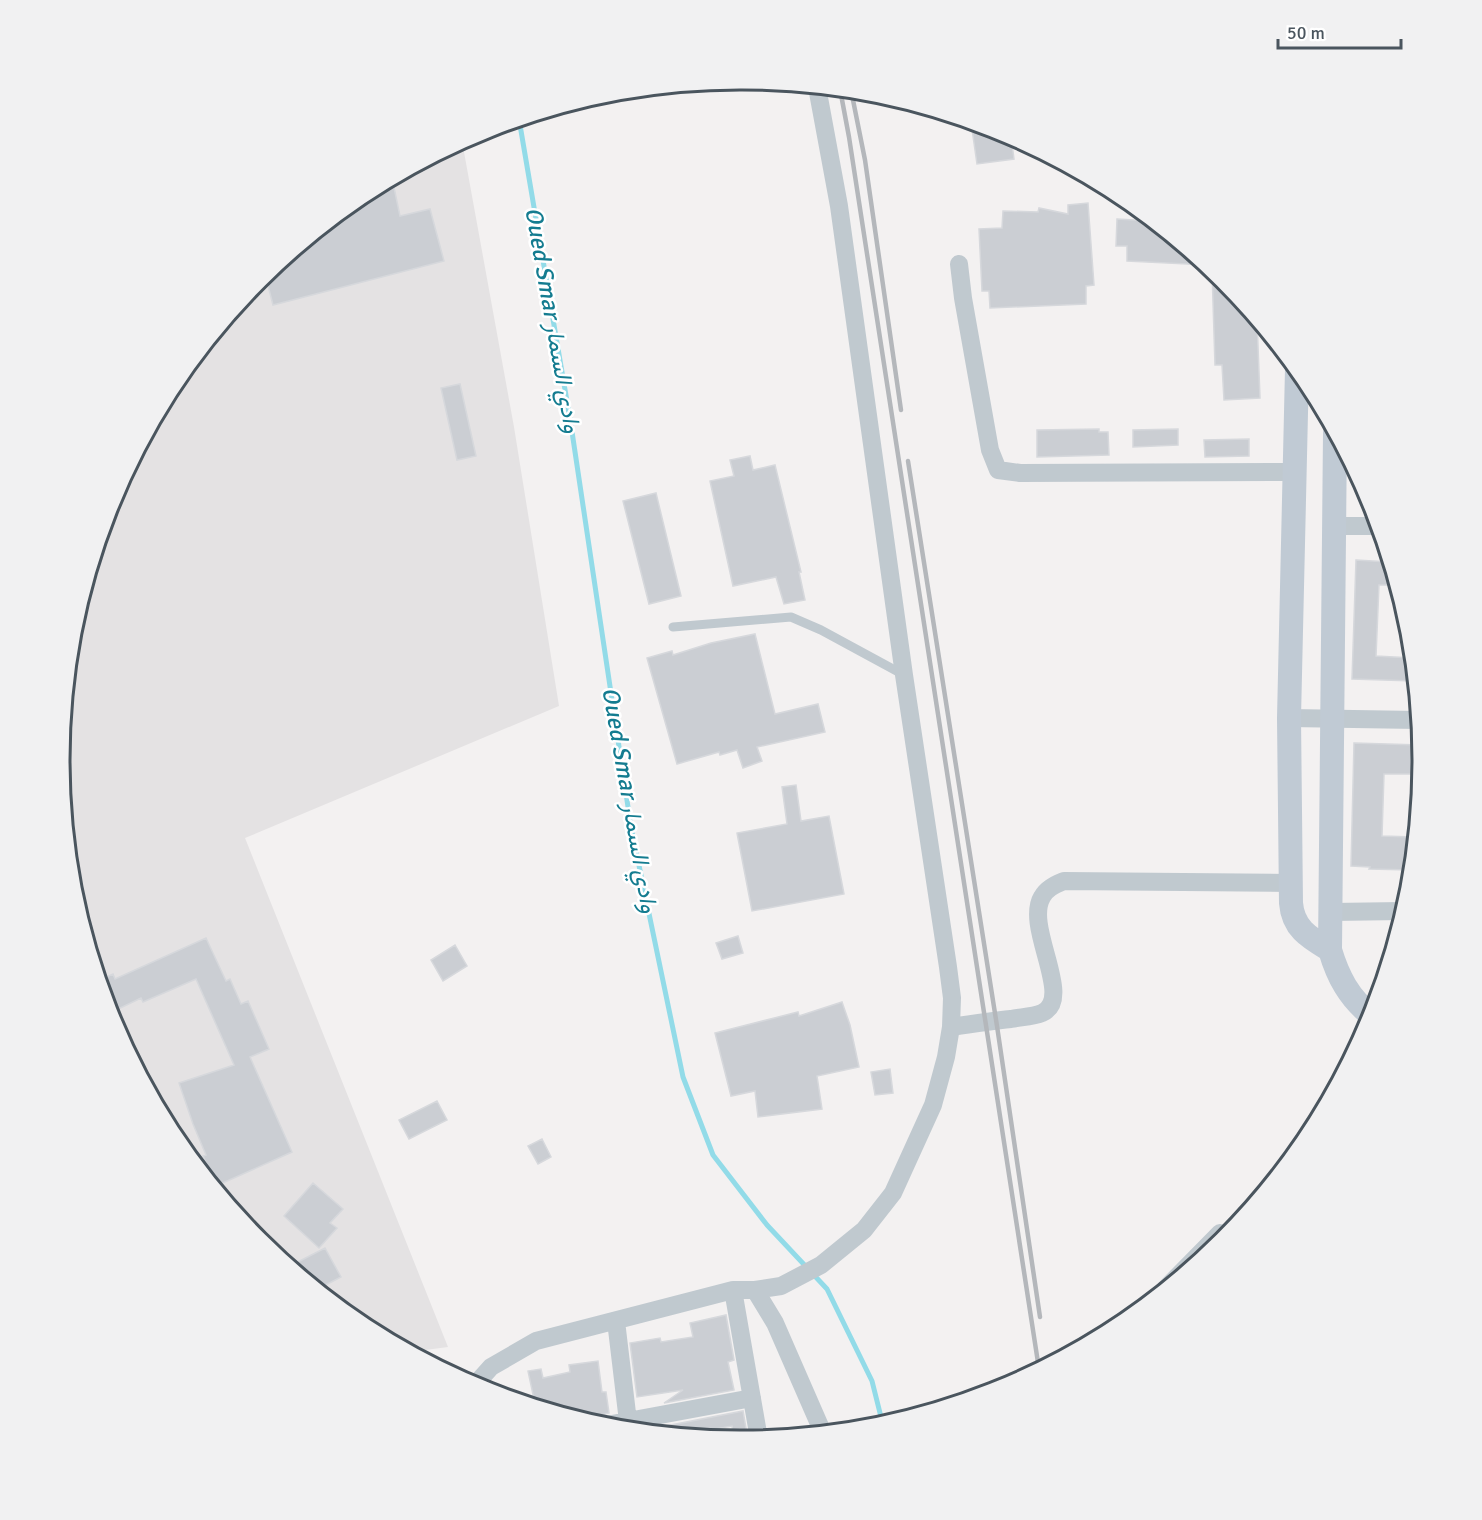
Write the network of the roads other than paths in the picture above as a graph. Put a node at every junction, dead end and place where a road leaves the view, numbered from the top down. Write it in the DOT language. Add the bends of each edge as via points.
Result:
graph roads {
  1 [pos="818,94"];
  2 [pos="959,264"];
  3 [pos="1297,384"];
  4 [pos="1335,449"];
  5 [pos="1295,472"];
  6 [pos="1334,526"];
  7 [pos="1369,526"];
  8 [pos="673,627"];
  9 [pos="904,675"];
  10 [pos="1289,718"];
  11 [pos="1332,718"];
  12 [pos="1410,720"];
  13 [pos="1291,883"];
  14 [pos="1394,911"];
  15 [pos="1331,912"];
  16 [pos="1330,950"];
  17 [pos="1363,1009"];
  18 [pos="951,1027"];
  19 [pos="733,1290"];
  20 [pos="755,1290"];
  21 [pos="616,1321"];
  22 [pos="481,1378"];
  23 [pos="752,1398"];
  24 [pos="628,1421"];
  25 [pos="639,1423"];
  26 [pos="820,1426"];
  27 [pos="757,1430"];
  1 -- 9 [label="street" via="840,206"];
  2 -- 5 [label="street" via="990,450 998,470"];
  3 -- 5 [label="street"];
  4 -- 6 [label="street"];
  5 -- 10 [label="street"];
  6 -- 7 [label="street"];
  6 -- 11 [label="street"];
  8 -- 9 [label="lane" via="791,617"];
  9 -- 18 [label="street" via="948,967"];
  10 -- 11 [label="street"];
  10 -- 13 [label="street"];
  11 -- 12 [label="street"];
  11 -- 15 [label="street"];
  13 -- 16 [label="street" via="1296,922 1309,937"];
  13 -- 18 [label="street" via="1064,881 1042,896 1037,909 1055,995 1049,1008 1043,1013"];
  14 -- 15 [label="street"];
  15 -- 16 [label="street"];
  16 -- 17 [label="street" via="1335,970"];
  18 -- 20 [label="street" via="933,1105 893,1193 878,1214 821,1265 781,1286"];
  19 -- 20 [label="street"];
  19 -- 21 [label="street"];
  19 -- 23 [label="street"];
  20 -- 26 [label="street" via="775,1323"];
  21 -- 22 [label="street" via="536,1341 491,1367"];
  21 -- 24 [label="street"];
  23 -- 25 [label="street"];
  23 -- 27 [label="street"];
}
